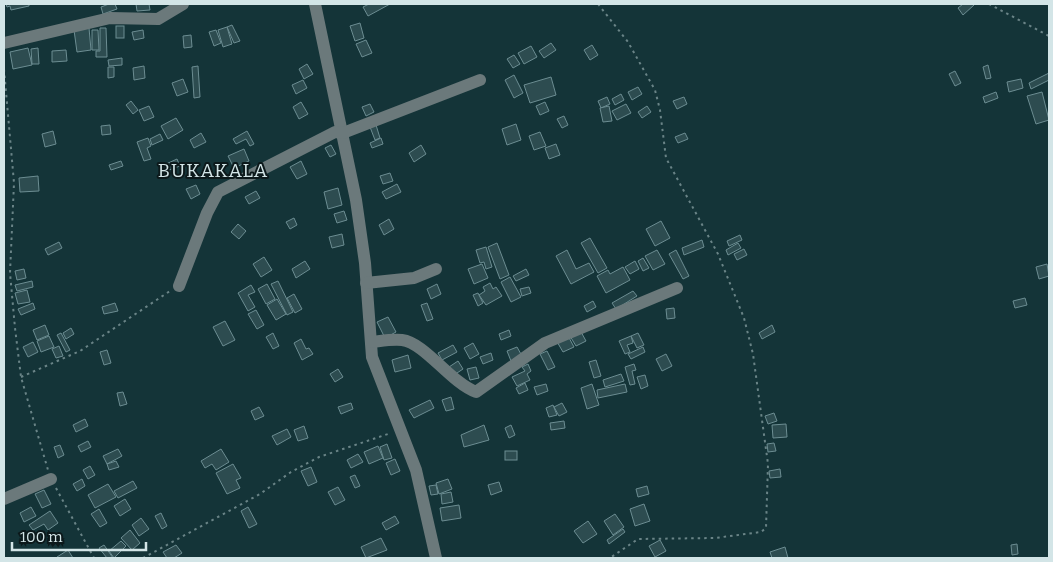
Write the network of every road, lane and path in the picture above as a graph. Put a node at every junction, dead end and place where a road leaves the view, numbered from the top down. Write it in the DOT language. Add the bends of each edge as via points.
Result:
graph roads {
  1 [pos="183,4"];
  2 [pos="315,4"];
  3 [pos="598,4"];
  4 [pos="989,4"];
  5 [pos="1049,36"];
  6 [pos="4,43"];
  7 [pos="4,69"];
  8 [pos="480,80"];
  9 [pos="343,133"];
  10 [pos="436,269"];
  11 [pos="366,283"];
  12 [pos="178,286"];
  13 [pos="676,288"];
  14 [pos="371,342"];
  15 [pos="400,429"];
  16 [pos="51,479"];
  17 [pos="4,499"];
  18 [pos="143,558"];
  19 [pos="436,558"];
  20 [pos="610,558"];
  1 -- 6 [label="street" via="158,19 110,18"];
  2 -- 9 [label="street"];
  3 -- 20 [label="path" via="628,42 655,90 666,158 718,254 744,318 753,354 768,483 766,528 761,532 715,538 638,539"];
  4 -- 5 [label="path"];
  7 -- 12 [label="path" via="14,183 10,273 21,377 80,351"];
  8 -- 9 [label="street"];
  9 -- 11 [label="street" via="356,200"];
  9 -- 12 [label="street" via="335,132 218,192"];
  10 -- 11 [label="street" via="414,278"];
  11 -- 14 [label="street"];
  13 -- 14 [label="street" via="545,343 476,392 466,388 420,349 403,340"];
  14 -- 15 [label="street" via="372,357"];
  15 -- 18 [label="path" via="319,458 291,472 260,494"];
  15 -- 19 [label="street" via="416,470"];
  16 -- 17 [label="street"];
}
